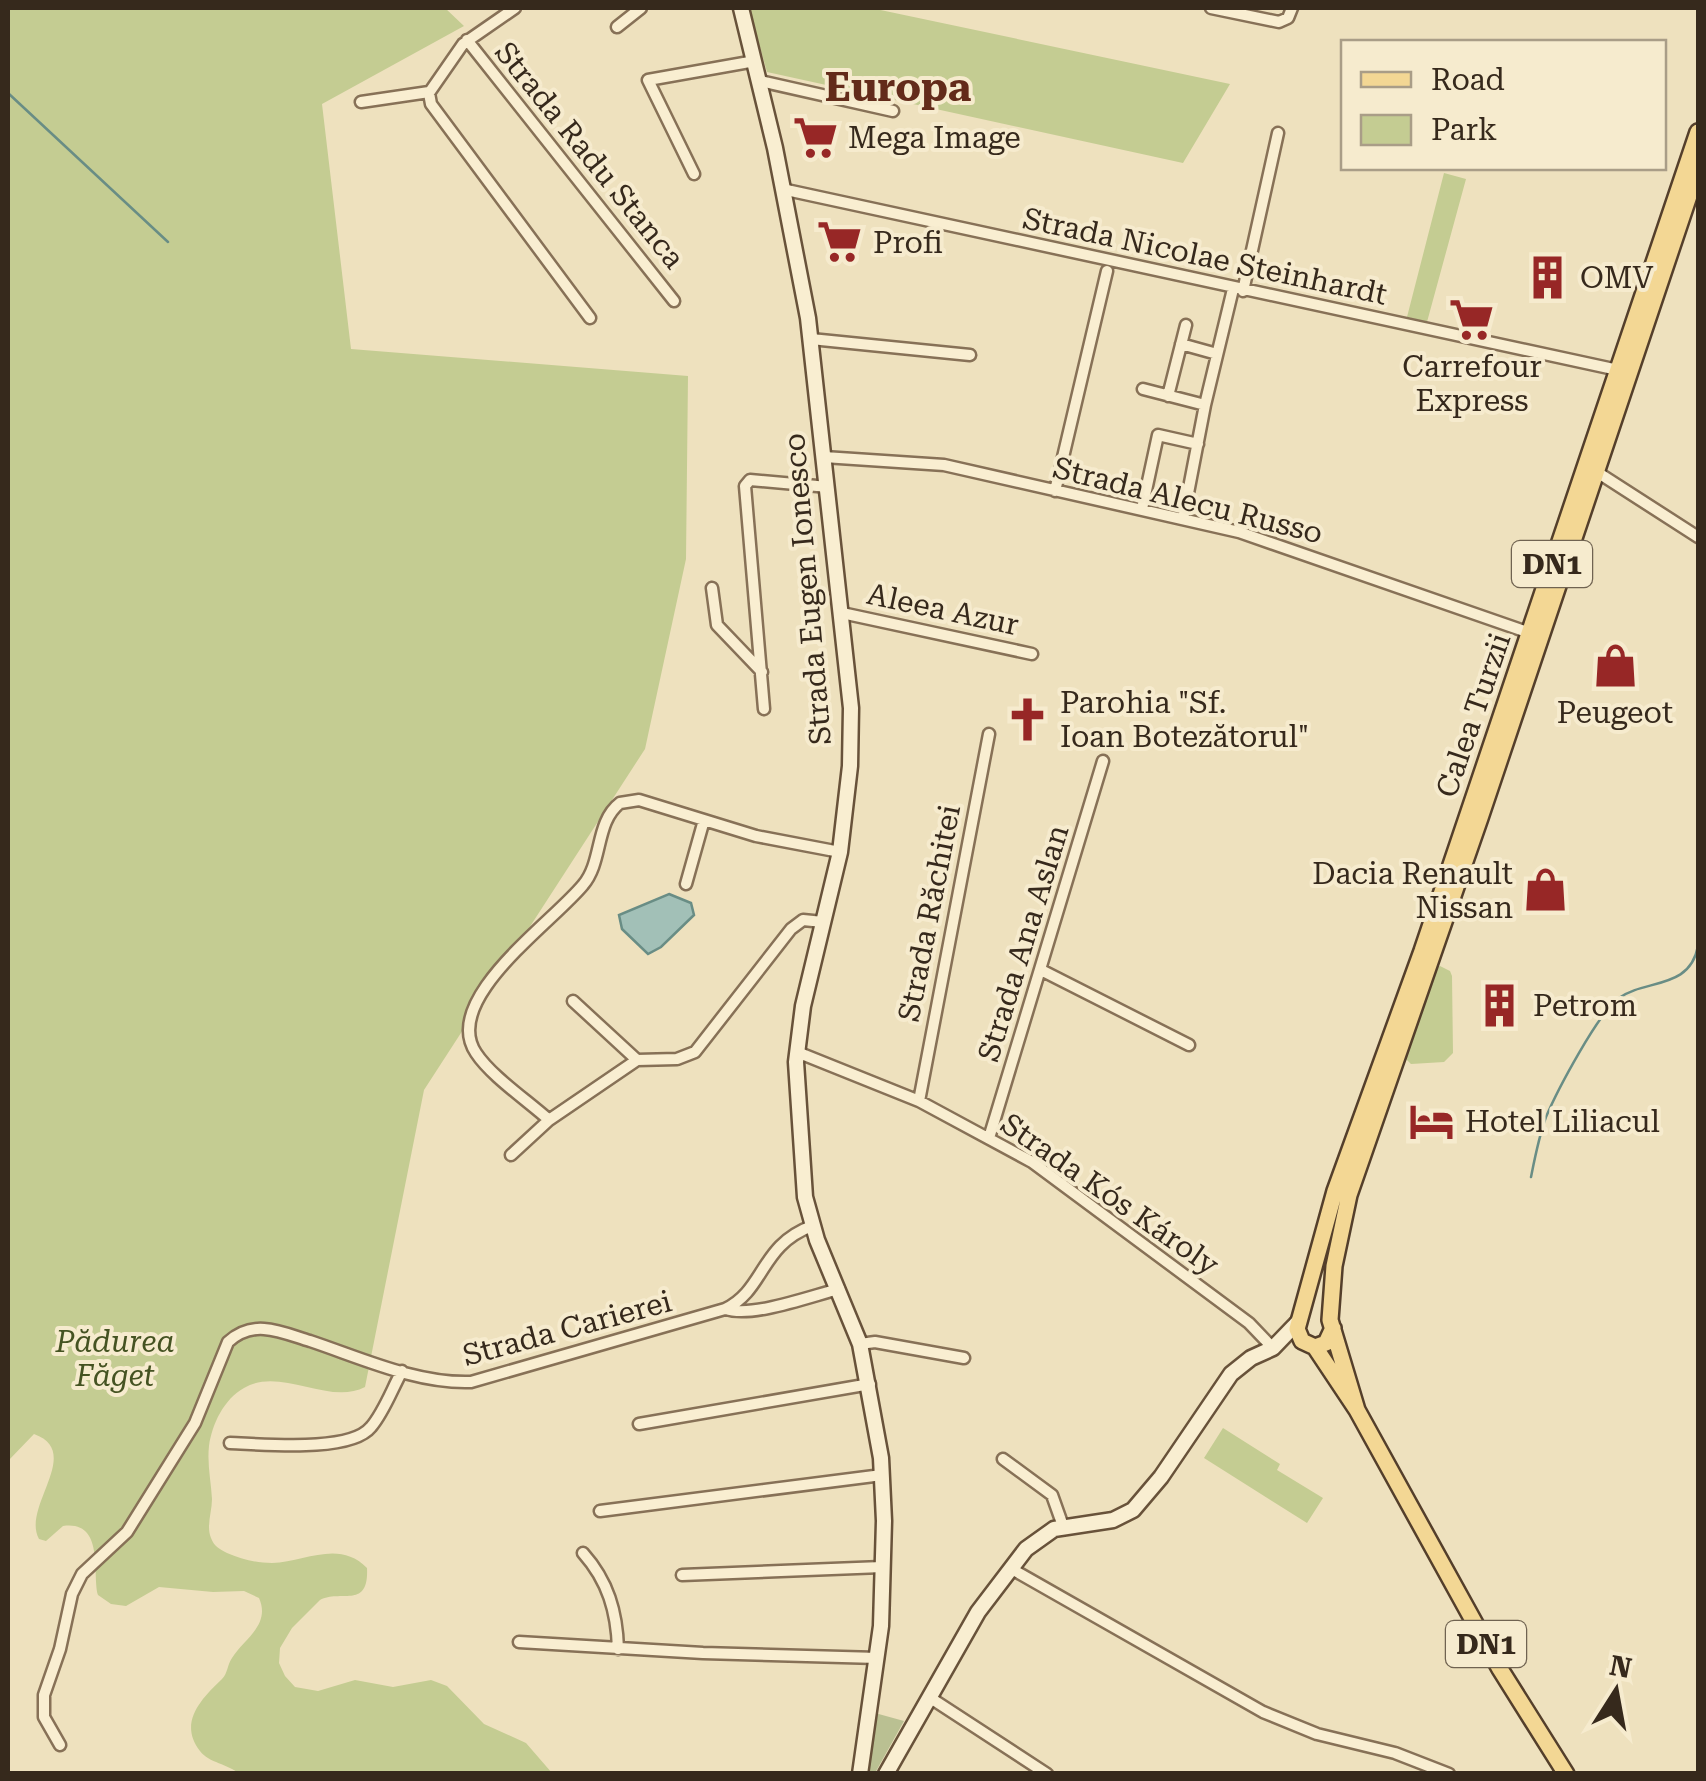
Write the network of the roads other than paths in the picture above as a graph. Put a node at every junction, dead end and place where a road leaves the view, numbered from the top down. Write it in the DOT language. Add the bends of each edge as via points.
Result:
graph roads {
  1 [pos="514,8"];
  2 [pos="641,8"];
  3 [pos="741,8"];
  4 [pos="1211,8"];
  5 [pos="1291,11"];
  6 [pos="617,27"];
  7 [pos="467,40"];
  8 [pos="755,61"];
  9 [pos="760,82"];
  10 [pos="429,92"];
  11 [pos="360,102"];
  12 [pos="893,112"];
  13 [pos="1698,132"];
  14 [pos="1278,133"];
  15 [pos="1698,168"];
  16 [pos="694,174"];
  17 [pos="782,189"];
  18 [pos="1107,271"];
  19 [pos="1238,290"];
  20 [pos="674,300"];
  21 [pos="590,318"];
  22 [pos="1186,325"];
  23 [pos="811,340"];
  24 [pos="1181,344"];
  25 [pos="1217,354"];
  26 [pos="970,355"];
  27 [pos="1618,370"];
  28 [pos="1143,389"];
  29 [pos="1168,396"];
  30 [pos="1205,405"];
  31 [pos="1198,444"];
  32 [pos="824,457"];
  33 [pos="1598,472"];
  34 [pos="828,487"];
  35 [pos="1055,490"];
  36 [pos="1142,509"];
  37 [pos="1183,519"];
  38 [pos="1698,536"];
  39 [pos="712,588"];
  40 [pos="842,613"];
  41 [pos="1530,633"];
  42 [pos="1032,654"];
  43 [pos="762,672"];
  44 [pos="764,709"];
  45 [pos="989,734"];
  46 [pos="1103,762"];
  47 [pos="704,820"];
  48 [pos="840,852"];
  49 [pos="686,884"];
  50 [pos="823,922"];
  51 [pos="1041,970"];
  52 [pos="573,1001"];
  53 [pos="1189,1045"];
  54 [pos="797,1052"];
  55 [pos="636,1060"];
  56 [pos="919,1102"];
  57 [pos="549,1120"];
  58 [pos="990,1138"];
  59 [pos="511,1154"];
  60 [pos="812,1226"];
  61 [pos="839,1289"];
  62 [pos="725,1309"];
  63 [pos="1300,1319"];
  64 [pos="1332,1324"];
  65 [pos="860,1344"];
  66 [pos="1311,1346"];
  67 [pos="1273,1348"];
  68 [pos="964,1358"];
  69 [pos="402,1371"];
  70 [pos="870,1384"];
  71 [pos="1358,1410"];
  72 [pos="639,1424"];
  73 [pos="230,1443"];
  74 [pos="1003,1459"];
  75 [pos="882,1476"];
  76 [pos="600,1510"];
  77 [pos="1063,1526"];
  78 [pos="583,1553"];
  79 [pos="751,1565"];
  80 [pos="880,1566"];
  81 [pos="1010,1568"];
  82 [pos="682,1574"];
  83 [pos="519,1642"];
  84 [pos="618,1649"];
  85 [pos="878,1658"];
  86 [pos="929,1697"];
  87 [pos="60,1745"];
  88 [pos="860,1774"];
  89 [pos="886,1774"];
  90 [pos="1047,1774"];
  91 [pos="1449,1774"];
  92 [pos="1566,1774"];
  1 -- 7 [label="street"];
  2 -- 6 [label="street"];
  3 -- 8 [label="street, Strada Eugen Ionesco"];
  4 -- 5 [label="street" via="1272,22 1282,22"];
  7 -- 10 [label="street"];
  7 -- 20 [label="street, Strada Radu Stanca"];
  8 -- 9 [label="street, Strada Eugen Ionesco"];
  8 -- 16 [label="street" via="648,80"];
  9 -- 12 [label="street"];
  9 -- 17 [label="street, Strada Eugen Ionesco"];
  10 -- 11 [label="street"];
  10 -- 21 [label="street" via="456,141"];
  13 -- 27 [label="main road, Calea Turzii / DN1"];
  14 -- 19 [label="street"];
  15 -- 33 [label="main road, Calea Turzii / DN1"];
  17 -- 19 [label="street, Strada Nicolae Steinhardt"];
  17 -- 23 [label="street, Strada Eugen Ionesco"];
  18 -- 35 [label="street"];
  19 -- 25 [label="street"];
  19 -- 27 [label="street, Strada Nicolae Steinhardt"];
  22 -- 24 [label="street"];
  23 -- 26 [label="street"];
  23 -- 32 [label="street, Strada Eugen Ionesco"];
  24 -- 25 [label="street"];
  24 -- 29 [label="street"];
  25 -- 30 [label="street"];
  27 -- 41 [label="main road, Calea Turzii / DN1"];
  28 -- 29 [label="street"];
  29 -- 30 [label="street"];
  30 -- 31 [label="street"];
  31 -- 36 [label="street" via="1158,435"];
  31 -- 37 [label="street"];
  32 -- 34 [label="street, Strada Eugen Ionesco"];
  32 -- 35 [label="street, Strada Alecu Russo" via="944,465"];
  33 -- 38 [label="street"];
  33 -- 64 [label="main road, Calea Turzii / DN1" via="1349,1195 1334,1266"];
  34 -- 40 [label="street, Strada Eugen Ionesco"];
  34 -- 43 [label="street" via="746,482"];
  35 -- 36 [label="street, Strada Alecu Russo"];
  36 -- 37 [label="street, Strada Alecu Russo"];
  37 -- 41 [label="street, Strada Alecu Russo" via="1276,542"];
  39 -- 43 [label="street" via="718,625"];
  40 -- 42 [label="street, Aleea Azur"];
  40 -- 48 [label="street, Strada Eugen Ionesco" via="852,708"];
  41 -- 63 [label="main road, Calea Turzii / DN1" via="1335,1191"];
  43 -- 44 [label="street"];
  45 -- 56 [label="street, Strada Răchitei"];
  46 -- 51 [label="street, Strada Ana Aslan"];
  47 -- 48 [label="street"];
  47 -- 49 [label="street"];
  47 -- 57 [label="street" via="639,800 615,806 587,882 479,993 468,1021 476,1052"];
  48 -- 50 [label="street, Strada Eugen Ionesco"];
  50 -- 54 [label="street, Strada Eugen Ionesco"];
  50 -- 55 [label="street" via="803,920 791,928 695,1052 681,1059"];
  51 -- 53 [label="street"];
  51 -- 58 [label="street, Strada Ana Aslan"];
  52 -- 55 [label="street"];
  54 -- 56 [label="street, Strada Kós Károly"];
  54 -- 60 [label="street, Strada Eugen Ionesco" via="800,1154"];
  55 -- 57 [label="street"];
  56 -- 58 [label="street, Strada Kós Károly"];
  57 -- 59 [label="street"];
  58 -- 67 [label="street, Strada Kós Károly" via="1250,1323"];
  60 -- 61 [label="street, Strada Eugen Ionesco"];
  60 -- 62 [label="street" via="781,1242"];
  61 -- 62 [label="street, Strada Carierei" via="751,1310"];
  61 -- 65 [label="street, Strada Eugen Ionesco"];
  62 -- 69 [label="street, Strada Carierei" via="472,1382"];
  63 -- 64 [label="main road" via="1320,1312"];
  63 -- 66 [label="main road, Calea Turzii / DN1" via="1298,1335"];
  63 -- 67 [label="street"];
  64 -- 66 [label="main road" via="1330,1339"];
  64 -- 71 [label="main road, Calea Turzii / DN1"];
  65 -- 68 [label="street"];
  65 -- 70 [label="street, Strada Eugen Ionesco"];
  66 -- 67 [label="street"];
  66 -- 71 [label="main road, Calea Turzii / DN1"];
  67 -- 77 [label="street" via="1232,1374 1142,1502 1113,1520"];
  69 -- 73 [label="street" via="371,1427 357,1438"];
  69 -- 87 [label="street, Strada Carierei" via="276,1330 247,1330 228,1342 196,1422 126,1532 82,1574 72,1594 44,1695 44,1717"];
  70 -- 72 [label="street"];
  70 -- 75 [label="street, Strada Eugen Ionesco"];
  71 -- 92 [label="main road, Calea Turzii / DN1" via="1500,1669"];
  74 -- 77 [label="street" via="1052,1495"];
  75 -- 76 [label="street"];
  75 -- 80 [label="street, Strada Eugen Ionesco"];
  77 -- 81 [label="street" via="1032,1542"];
  78 -- 84 [label="street" via="604,1581"];
  79 -- 80 [label="street"];
  80 -- 82 [label="street"];
  80 -- 85 [label="street, Strada Eugen Ionesco"];
  81 -- 86 [label="street"];
  81 -- 91 [label="street" via="1264,1712"];
  83 -- 84 [label="street"];
  84 -- 85 [label="street"];
  85 -- 88 [label="street, Strada Eugen Ionesco"];
  86 -- 89 [label="street"];
  86 -- 90 [label="street"];
}
